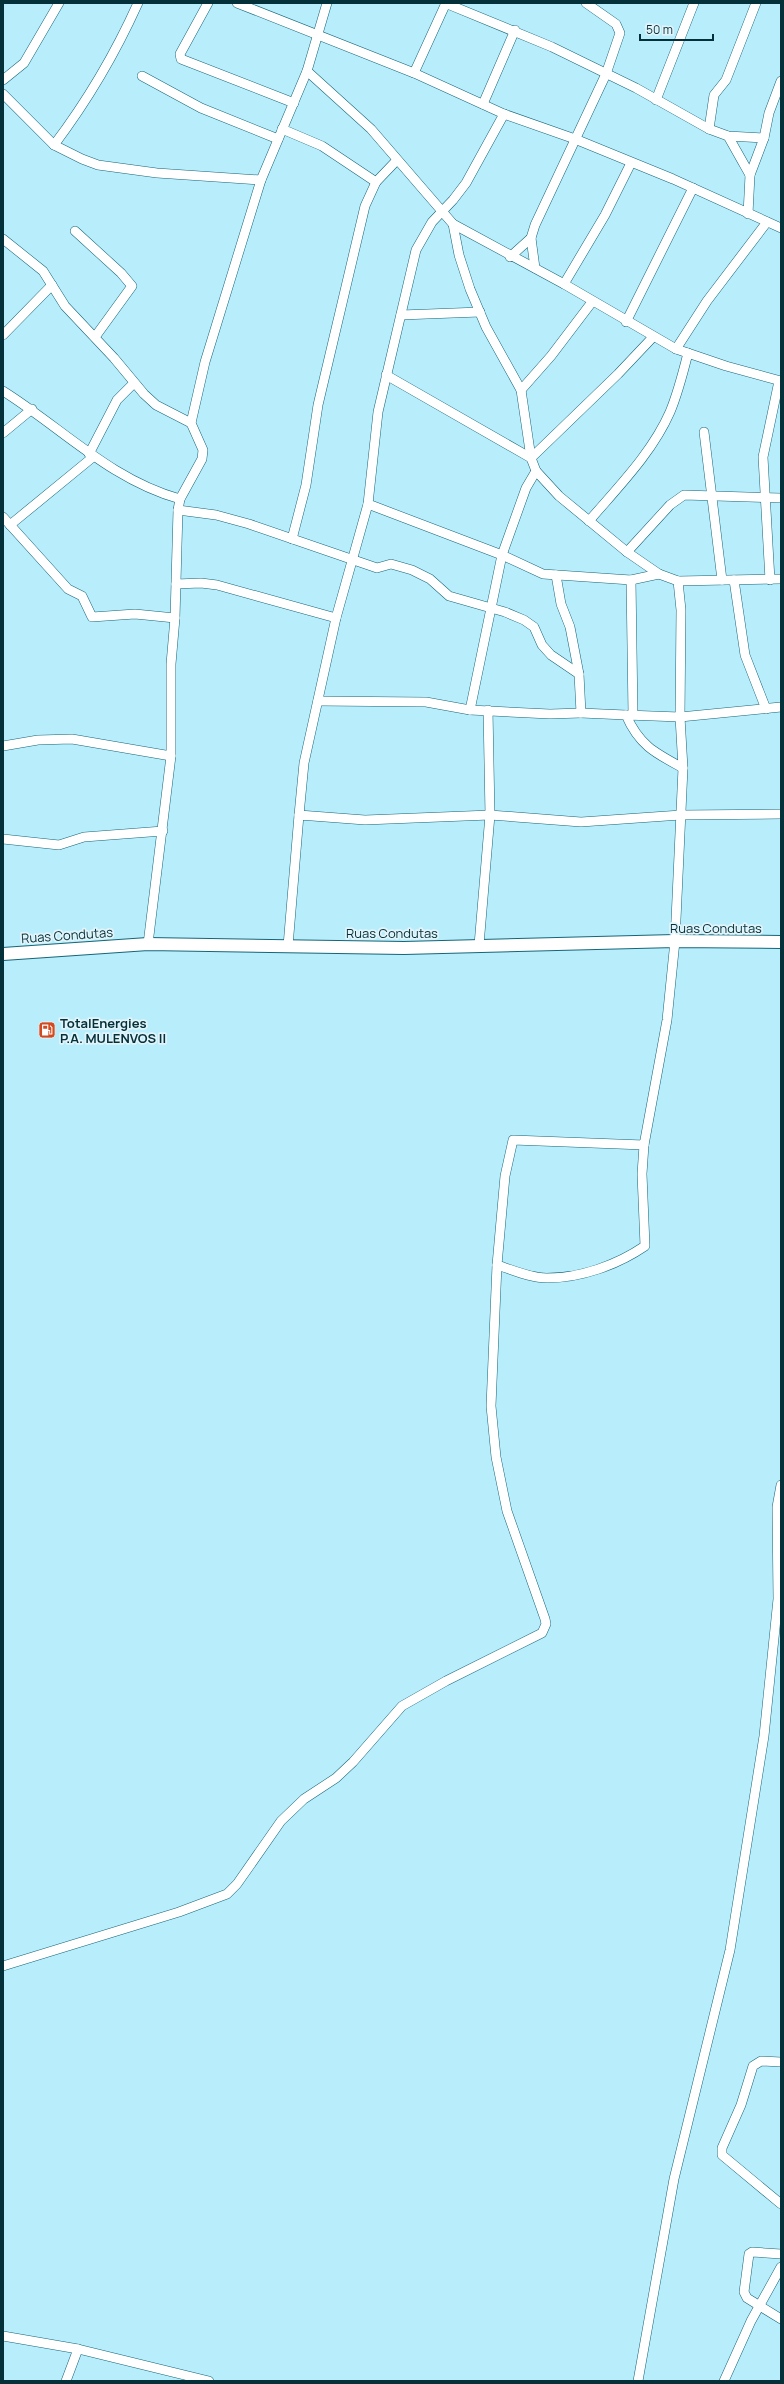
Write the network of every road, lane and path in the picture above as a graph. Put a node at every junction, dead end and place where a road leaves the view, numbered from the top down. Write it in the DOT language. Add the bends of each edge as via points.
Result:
graph roads {
  1 [pos="59,3"];
  2 [pos="138,3"];
  3 [pos="208,3"];
  4 [pos="237,3"];
  5 [pos="327,3"];
  6 [pos="446,3"];
  7 [pos="586,3"];
  8 [pos="694,3"];
  9 [pos="756,3"];
  10 [pos="515,30"];
  11 [pos="319,37"];
  12 [pos="307,71"];
  13 [pos="414,73"];
  14 [pos="606,74"];
  15 [pos="142,76"];
  16 [pos="3,80"];
  17 [pos="781,81"];
  18 [pos="3,94"];
  19 [pos="656,100"];
  20 [pos="294,103"];
  21 [pos="483,104"];
  22 [pos="504,114"];
  23 [pos="282,129"];
  24 [pos="709,129"];
  25 [pos="728,136"];
  26 [pos="764,138"];
  27 [pos="278,139"];
  28 [pos="575,139"];
  29 [pos="54,145"];
  30 [pos="397,160"];
  31 [pos="631,163"];
  32 [pos="750,176"];
  33 [pos="261,180"];
  34 [pos="376,182"];
  35 [pos="693,188"];
  36 [pos="442,213"];
  37 [pos="748,214"];
  38 [pos="767,222"];
  39 [pos="453,224"];
  40 [pos="781,228"];
  41 [pos="75,231"];
  42 [pos="531,238"];
  43 [pos="3,239"];
  44 [pos="510,257"];
  45 [pos="534,268"];
  46 [pos="564,284"];
  47 [pos="52,285"];
  48 [pos="592,302"];
  49 [pos="480,312"];
  50 [pos="401,315"];
  51 [pos="626,322"];
  52 [pos="3,335"];
  53 [pos="96,337"];
  54 [pos="653,337"];
  55 [pos="676,349"];
  56 [pos="688,353"];
  57 [pos="386,375"];
  58 [pos="780,381"];
  59 [pos="134,383"];
  60 [pos="521,390"];
  61 [pos="3,391"];
  62 [pos="32,409"];
  63 [pos="191,423"];
  64 [pos="704,432"];
  65 [pos="3,433"];
  66 [pos="91,455"];
  67 [pos="531,458"];
  68 [pos="536,470"];
  69 [pos="710,497"];
  70 [pos="765,497"];
  71 [pos="781,498"];
  72 [pos="180,499"];
  73 [pos="368,504"];
  74 [pos="178,510"];
  75 [pos="3,517"];
  76 [pos="589,521"];
  77 [pos="10,525"];
  78 [pos="292,539"];
  79 [pos="627,552"];
  80 [pos="502,555"];
  81 [pos="352,559"];
  82 [pos="659,574"];
  83 [pos="556,575"];
  84 [pos="781,579"];
  85 [pos="631,580"];
  86 [pos="722,580"];
  87 [pos="734,580"];
  88 [pos="770,580"];
  89 [pos="678,581"];
  90 [pos="176,584"];
  91 [pos="492,610"];
  92 [pos="175,618"];
  93 [pos="336,618"];
  94 [pos="579,674"];
  95 [pos="318,701"];
  96 [pos="781,707"];
  97 [pos="766,709"];
  98 [pos="470,710"];
  99 [pos="488,710"];
  100 [pos="581,713"];
  101 [pos="630,715"];
  102 [pos="680,717"];
  103 [pos="4,744"];
  104 [pos="171,756"];
  105 [pos="683,768"];
  106 [pos="781,814"];
  107 [pos="299,815"];
  108 [pos="490,815"];
  109 [pos="681,815"];
  110 [pos="163,831"];
  111 [pos="3,839"];
  112 [pos="675,941"];
  113 [pos="781,942"];
  114 [pos="148,944"];
  115 [pos="479,945"];
  116 [pos="288,946"];
  117 [pos="3,954"];
  118 [pos="644,1145"];
  119 [pos="496,1265"];
  120 [pos="781,1486"];
  121 [pos="779,1599"];
  122 [pos="3,1966"];
  123 [pos="781,2062"];
  124 [pos="781,2204"];
  125 [pos="781,2254"];
  126 [pos="781,2267"];
  127 [pos="760,2304"];
  128 [pos="781,2319"];
  129 [pos="3,2336"];
  130 [pos="78,2349"];
  131 [pos="183,2377"];
  132 [pos="66,2381"];
  133 [pos="209,2381"];
  134 [pos="638,2381"];
  135 [pos="724,2381"];
  1 -- 16 [label="street" via="24,62"];
  2 -- 29 [label="street" via="103,72 75,118"];
  3 -- 20 [label="street" via="180,54 181,59"];
  4 -- 11 [label="street"];
  5 -- 11 [label="street"];
  6 -- 10 [label="street"];
  6 -- 13 [label="street"];
  7 -- 14 [label="street" via="619,28 617,44"];
  8 -- 19 [label="street"];
  9 -- 24 [label="street" via="726,80 714,95"];
  10 -- 14 [label="street"];
  10 -- 21 [label="street"];
  11 -- 12 [label="street"];
  11 -- 13 [label="street"];
  12 -- 20 [label="street"];
  12 -- 30 [label="street" via="371,129"];
  13 -- 21 [label="street"];
  14 -- 19 [label="street"];
  14 -- 28 [label="street"];
  15 -- 27 [label="street" via="202,108"];
  17 -- 26 [label="street" via="769,113"];
  18 -- 29 [label="street"];
  19 -- 24 [label="street"];
  20 -- 23 [label="street"];
  21 -- 22 [label="street"];
  22 -- 28 [label="street"];
  22 -- 36 [label="street" via="466,183"];
  23 -- 27 [label="street"];
  23 -- 34 [label="street" via="322,146"];
  24 -- 25 [label="street"];
  25 -- 26 [label="street"];
  25 -- 32 [label="street"];
  26 -- 32 [label="street"];
  27 -- 33 [label="street"];
  28 -- 31 [label="street"];
  28 -- 42 [label="street" via="539,214"];
  29 -- 33 [label="street" via="98,164 157,173"];
  30 -- 34 [label="street"];
  30 -- 36 [label="street"];
  31 -- 35 [label="street"];
  31 -- 46 [label="street" via="605,215"];
  32 -- 37 [label="street"];
  33 -- 63 [label="street" via="206,362"];
  34 -- 78 [label="street" via="365,206 318,405 306,485"];
  35 -- 37 [label="street"];
  35 -- 51 [label="street"];
  36 -- 39 [label="street"];
  36 -- 50 [label="street" via="426,230 416,250"];
  37 -- 38 [label="street"];
  38 -- 40 [label="street"];
  38 -- 55 [label="street"];
  39 -- 44 [label="street"];
  39 -- 49 [label="street" via="459,256"];
  41 -- 53 [label="street" via="132,286"];
  42 -- 44 [label="street"];
  42 -- 45 [label="street"];
  43 -- 47 [label="street" via="43,271"];
  44 -- 45 [label="street"];
  45 -- 46 [label="street"];
  46 -- 48 [label="street"];
  47 -- 52 [label="street"];
  47 -- 53 [label="street" via="66,306"];
  48 -- 51 [label="street"];
  48 -- 60 [label="street"];
  49 -- 50 [label="street"];
  49 -- 60 [label="street"];
  50 -- 57 [label="street"];
  51 -- 54 [label="street"];
  53 -- 59 [label="street"];
  54 -- 55 [label="street"];
  54 -- 67 [label="street"];
  55 -- 56 [label="street"];
  56 -- 58 [label="street"];
  56 -- 76 [label="street" via="676,395 662,428 631,472"];
  57 -- 67 [label="street"];
  57 -- 73 [label="street" via="378,412"];
  58 -- 70 [label="street" via="764,450"];
  59 -- 63 [label="street" via="156,405"];
  59 -- 66 [label="street" via="117,400"];
  60 -- 67 [label="street"];
  61 -- 62 [label="street"];
  62 -- 65 [label="street"];
  62 -- 66 [label="street"];
  63 -- 72 [label="street" via="203,450 202,459"];
  64 -- 69 [label="street"];
  66 -- 72 [label="street" via="135,482"];
  66 -- 77 [label="street"];
  67 -- 68 [label="street"];
  68 -- 76 [label="street" via="559,496"];
  68 -- 80 [label="street" via="526,488"];
  69 -- 70 [label="street"];
  69 -- 79 [label="street" via="690,494 677,498"];
  69 -- 86 [label="street"];
  70 -- 71 [label="street"];
  70 -- 88 [label="street"];
  72 -- 74 [label="street"];
  73 -- 80 [label="street"];
  73 -- 81 [label="street"];
  74 -- 78 [label="street" via="242,522"];
  74 -- 90 [label="street"];
  75 -- 77 [label="street"];
  76 -- 79 [label="street"];
  77 -- 92 [label="street" via="68,589 82,596 92,617 135,614"];
  78 -- 81 [label="street"];
  79 -- 82 [label="street"];
  80 -- 83 [label="street" via="531,569"];
  80 -- 91 [label="street"];
  81 -- 91 [label="street" via="377,568 391,564 412,570 430,579 449,596"];
  81 -- 93 [label="street"];
  82 -- 85 [label="street"];
  82 -- 89 [label="street"];
  83 -- 85 [label="street"];
  83 -- 94 [label="street"];
  84 -- 88 [label="street"];
  85 -- 101 [label="street"];
  86 -- 87 [label="street"];
  86 -- 89 [label="street"];
  87 -- 88 [label="street"];
  87 -- 97 [label="street" via="745,655"];
  89 -- 102 [label="street" via="681,610"];
  90 -- 92 [label="street"];
  90 -- 93 [label="street" via="217,585"];
  91 -- 94 [label="street" via="510,613 530,623 542,645 551,655"];
  91 -- 98 [label="street"];
  92 -- 104 [label="street" via="171,664"];
  93 -- 95 [label="street"];
  94 -- 100 [label="street"];
  95 -- 98 [label="street" via="426,702"];
  95 -- 107 [label="street" via="304,763"];
  96 -- 97 [label="street"];
  97 -- 102 [label="street"];
  98 -- 99 [label="street"];
  99 -- 100 [label="street"];
  99 -- 108 [label="street"];
  100 -- 101 [label="street"];
  101 -- 102 [label="street"];
  101 -- 105 [label="street" via="634,730 646,746"];
  102 -- 105 [label="street"];
  103 -- 104 [label="street" via="72,739"];
  104 -- 110 [label="street"];
  105 -- 109 [label="street"];
  106 -- 109 [label="street"];
  107 -- 108 [label="street" via="365,820"];
  107 -- 116 [label="street"];
  108 -- 109 [label="street" via="581,822"];
  108 -- 115 [label="street"];
  109 -- 112 [label="street"];
  110 -- 111 [label="street" via="84,837 59,845"];
  110 -- 114 [label="street"];
  112 -- 113 [label="street, Ruas Condutas"];
  112 -- 115 [label="street, Ruas Condutas" via="591,945"];
  112 -- 118 [label="street" via="667,1020"];
  114 -- 116 [label="street, Ruas Condutas"];
  114 -- 117 [label="street, Ruas Condutas"];
  115 -- 116 [label="street, Ruas Condutas" via="404,948"];
  118 -- 119 [label="street" via="513,1140 505,1176"];
  118 -- 119 [label="street" via="642,1174 645,1246 622,1260 576,1275 536,1276"];
  119 -- 122 [label="street" via="491,1406 496,1457 507,1511 545,1619 546,1624 542,1633 402,1706 353,1762 336,1778 304,1799 281,1821 237,1884 227,1894 179,1912"];
  120 -- 121 [label="street" via="777,1507"];
  121 -- 134 [label="street" via="764,1736 730,1950 674,2179"];
  123 -- 124 [label="street" via="761,2061 753,2066 722,2154"];
  125 -- 127 [label="street" via="752,2252 748,2256 744,2292 747,2298"];
  126 -- 127 [label="street"];
  127 -- 128 [label="street"];
  127 -- 135 [label="street"];
  129 -- 130 [label="street"];
  130 -- 131 [label="street"];
  130 -- 132 [label="street"];
  131 -- 133 [label="street"];
}
